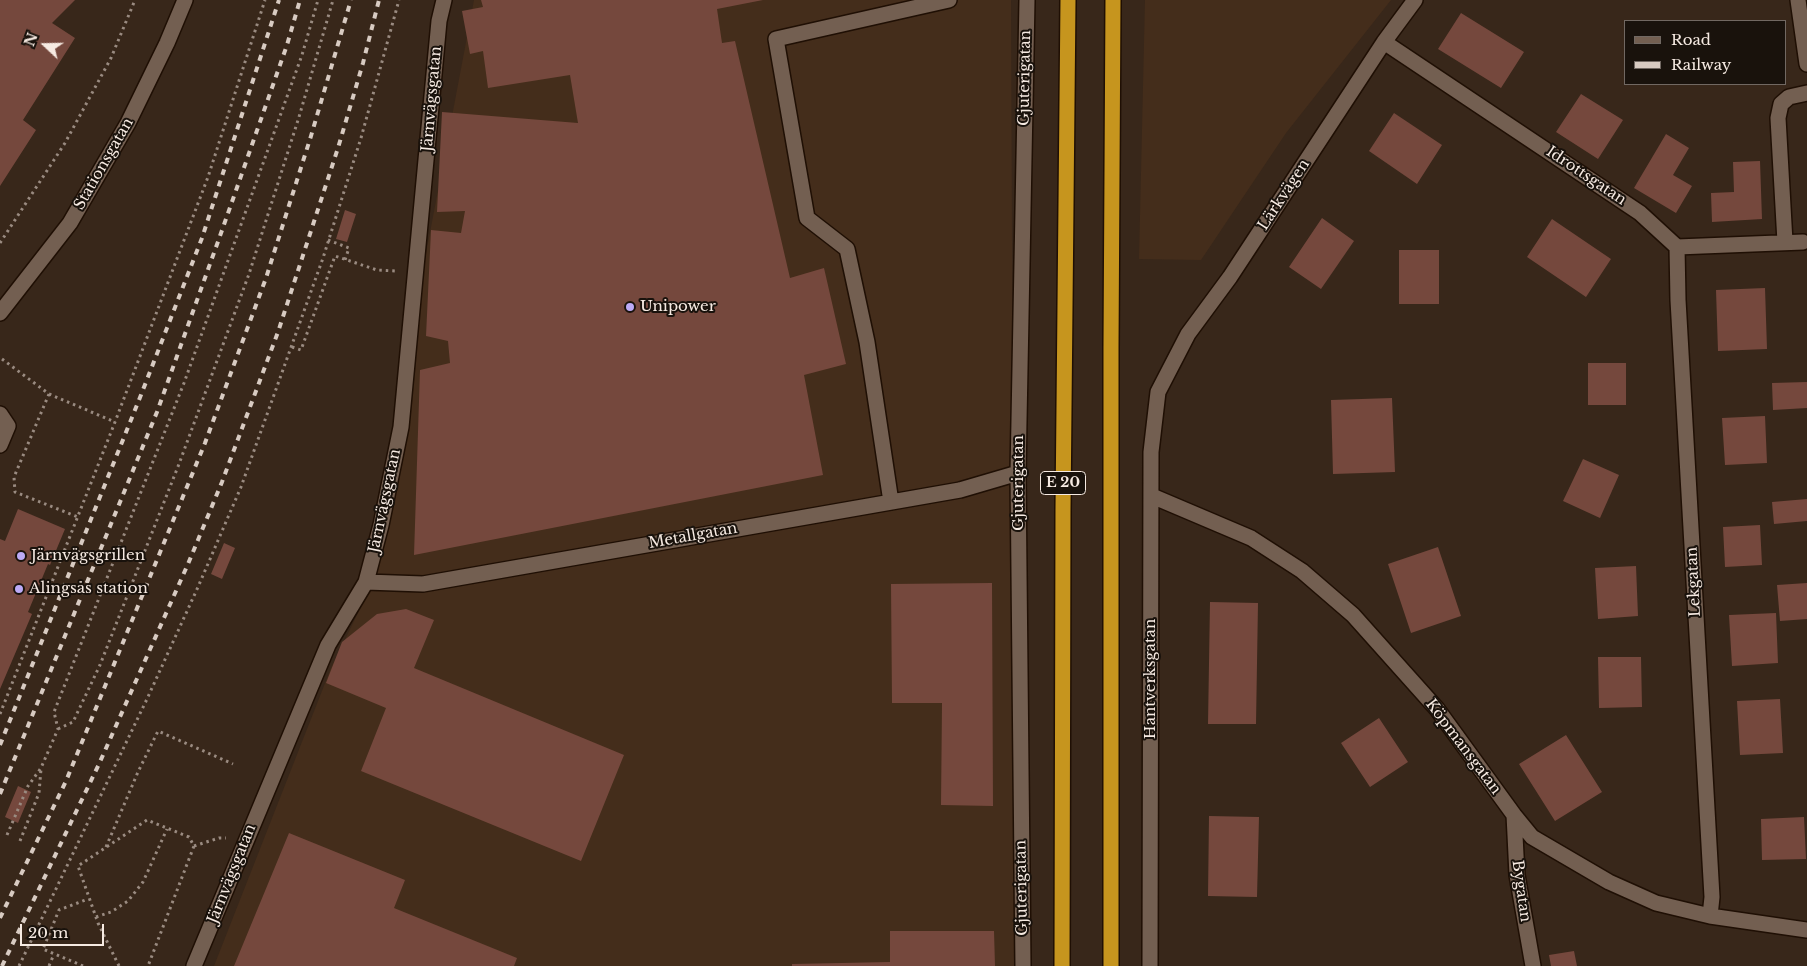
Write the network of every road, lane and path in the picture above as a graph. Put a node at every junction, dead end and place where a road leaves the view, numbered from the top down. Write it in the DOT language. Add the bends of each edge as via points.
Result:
graph roads {
  1 [pos="135,0"];
  2 [pos="185,0"];
  3 [pos="265,0"];
  4 [pos="318,0"];
  5 [pos="333,0"];
  6 [pos="398,0"];
  7 [pos="444,0"];
  8 [pos="949,0"];
  9 [pos="1027,0"];
  10 [pos="1068,0"];
  11 [pos="1113,0"];
  12 [pos="1415,0"];
  13 [pos="1798,0"];
  14 [pos="1384,42"];
  15 [pos="1807,64"];
  16 [pos="1807,93"];
  17 [pos="328,240"];
  18 [pos="1785,242"];
  19 [pos="1803,242"];
  20 [pos="0,243"];
  21 [pos="1677,247"];
  22 [pos="345,260"];
  23 [pos="416,273"];
  24 [pos="0,313"];
  25 [pos="292,347"];
  26 [pos="2,359"];
  27 [pos="1158,392"];
  28 [pos="49,394"];
  29 [pos="0,414"];
  30 [pos="115,422"];
  31 [pos="0,446"];
  32 [pos="1018,473"];
  33 [pos="1152,496"];
  34 [pos="891,502"];
  35 [pos="78,518"];
  36 [pos="366,582"];
  37 [pos="0,714"];
  38 [pos="58,729"];
  39 [pos="233,764"];
  40 [pos="41,768"];
  41 [pos="1514,815"];
  42 [pos="167,829"];
  43 [pos="7,835"];
  44 [pos="219,838"];
  45 [pos="20,841"];
  46 [pos="194,846"];
  47 [pos="106,847"];
  48 [pos="88,899"];
  49 [pos="96,916"];
  50 [pos="1710,916"];
  51 [pos="36,930"];
  52 [pos="1807,930"];
  53 [pos="48,936"];
  54 [pos="54,954"];
  55 [pos="19,966"];
  56 [pos="49,966"];
  57 [pos="82,966"];
  58 [pos="118,966"];
  59 [pos="148,966"];
  60 [pos="194,966"];
  61 [pos="1023,966"];
  62 [pos="1062,966"];
  63 [pos="1111,966"];
  64 [pos="1150,966"];
  65 [pos="1533,966"];
  1 -- 20 [label="path" via="111,58 65,143"];
  2 -- 24 [label="street, Stationsgatan" via="168,43 128,123 70,223"];
  3 -- 30 [label="path" via="208,177"];
  4 -- 38 [label="path" via="302,55 187,374 54,712"];
  5 -- 38 [label="path" via="249,274 179,464 100,665 73,722"];
  6 -- 17 [label="path" via="361,138"];
  7 -- 23 [label="street, Järnvägsgatan" via="438,31"];
  8 -- 34 [label="street" via="776,39 807,218 847,249 867,342"];
  9 -- 32 [label="street, Gjuterigatan"];
  10 -- 62 [label="highway, E 20"];
  11 -- 63 [label="highway"];
  12 -- 14 [label="street, Lärkvägen"];
  13 -- 15 [label="street"];
  14 -- 21 [label="street, Idrottsgatan" via="1640,213"];
  14 -- 27 [label="street, Lärkvägen" via="1236,269 1188,334"];
  16 -- 18 [label="street" via="1789,97 1781,104 1778,118"];
  17 -- 22 [label="path" via="349,248"];
  17 -- 25 [label="path"];
  18 -- 19 [label="street"];
  18 -- 21 [label="street"];
  21 -- 50 [label="street, Lekgatan" via="1712,897"];
  22 -- 23 [label="path" via="378,270"];
  22 -- 25 [label="path" via="335,256 301,350"];
  23 -- 36 [label="street, Järnvägsgatan" via="401,427"];
  25 -- 51 [label="path" via="241,487 198,587"];
  26 -- 28 [label="path"];
  27 -- 33 [label="street, Hantverksgatan" via="1151,452"];
  28 -- 30 [label="path"];
  28 -- 35 [label="path" via="14,477 15,492"];
  29 -- 31 [label="street" via="8,426"];
  30 -- 35 [label="path"];
  32 -- 34 [label="street, Metallgatan" via="960,490"];
  32 -- 61 [label="street, Gjuterigatan"];
  33 -- 41 [label="street, Köpmansgatan" via="1250,538 1302,571 1353,615 1437,709"];
  33 -- 64 [label="street, Hantverksgatan"];
  34 -- 36 [label="street, Metallgatan" via="423,584"];
  35 -- 37 [label="path"];
  36 -- 60 [label="street, Järnvägsgatan" via="328,645"];
  38 -- 40 [label="path"];
  39 -- 47 [label="path" via="158,731"];
  40 -- 43 [label="path" via="28,786"];
  40 -- 45 [label="path" via="39,793"];
  41 -- 50 [label="street, Köpmansgatan" via="1532,837 1609,882 1656,902"];
  41 -- 65 [label="street, Bygatan" via="1517,875"];
  42 -- 46 [label="path" via="189,837"];
  42 -- 47 [label="path" via="147,820"];
  42 -- 49 [label="path" via="143,882 128,901 111,912"];
  44 -- 46 [label="path"];
  46 -- 59 [label="path"];
  47 -- 48 [label="path" via="78,866"];
  48 -- 49 [label="path"];
  48 -- 53 [label="path" via="59,910"];
  49 -- 58 [label="path"];
  50 -- 52 [label="street, Köpmansgatan"];
  51 -- 53 [label="path"];
  51 -- 55 [label="path"];
  53 -- 54 [label="path" via="43,949"];
  54 -- 56 [label="path"];
  54 -- 57 [label="path"];
}
